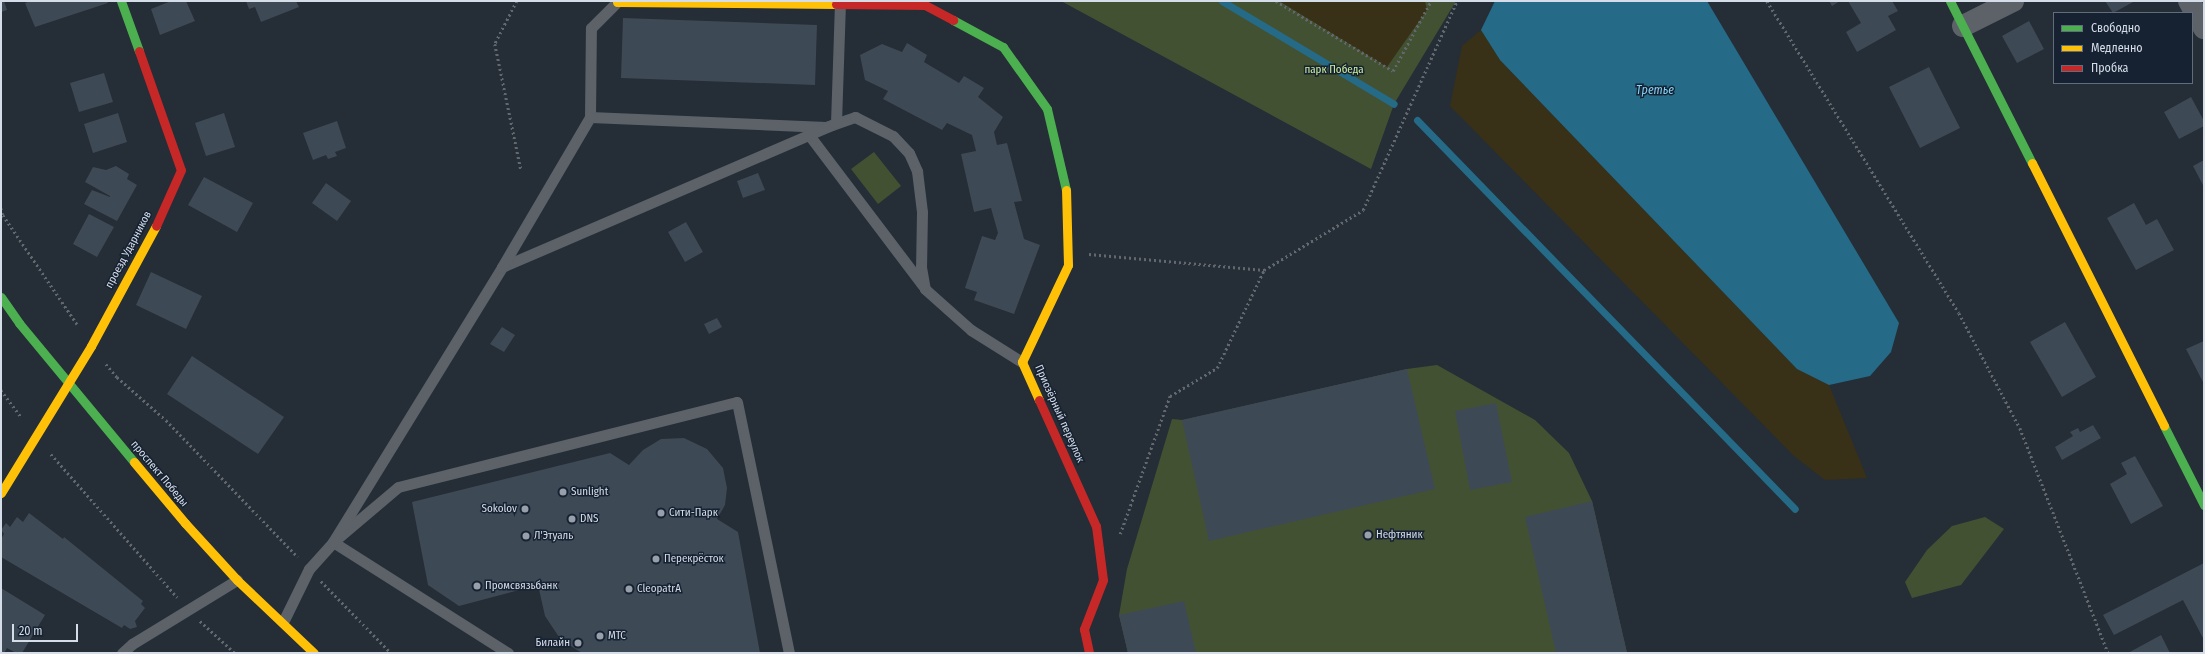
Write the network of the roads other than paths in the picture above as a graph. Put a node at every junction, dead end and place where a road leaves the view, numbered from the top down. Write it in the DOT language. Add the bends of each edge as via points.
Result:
graph roads {
  1 [pos="121,1"];
  2 [pos="1950,1"];
  3 [pos="2013,1"];
  4 [pos="2189,1"];
  5 [pos="617,2"];
  6 [pos="840,4"];
  7 [pos="1963,26"];
  8 [pos="2204,28"];
  9 [pos="590,117"];
  10 [pos="836,123"];
  11 [pos="809,135"];
  12 [pos="502,267"];
  13 [pos="925,288"];
  14 [pos="1,297"];
  15 [pos="1022,362"];
  16 [pos="69,383"];
  17 [pos="1,493"];
  18 [pos="2204,505"];
  19 [pos="334,542"];
  20 [pos="237,580"];
  21 [pos="283,622"];
  22 [pos="122,653"];
  23 [pos="314,653"];
  24 [pos="508,653"];
  25 [pos="789,653"];
  26 [pos="1089,653"];
  1 -- 16 [label="street, проезд Ударников" via="181,170 165,210"];
  2 -- 7 [label="street"];
  3 -- 7 [label="street"];
  4 -- 8 [label="street"];
  5 -- 6 [label="street, Приозёрный переулок"];
  5 -- 9 [label="lane" via="591,28"];
  6 -- 10 [label="lane"];
  6 -- 15 [label="street, Приозёрный переулок" via="925,5 1003,47 1046,108 1066,184 1068,265"];
  7 -- 18 [label="street"];
  9 -- 10 [label="lane" via="826,127"];
  9 -- 12 [label="lane"];
  10 -- 11 [label="lane"];
  10 -- 13 [label="lane" via="855,117 893,136 909,153 917,171 922,212 921,267"];
  11 -- 12 [label="lane"];
  11 -- 13 [label="lane"];
  12 -- 19 [label="lane"];
  13 -- 15 [label="lane" via="971,330"];
  14 -- 16 [label="street, проспект Победы" via="19,323"];
  15 -- 26 [label="street, Приозёрный переулок" via="1096,526 1103,580 1084,630"];
  16 -- 17 [label="street, проезд Ударников"];
  16 -- 20 [label="street, проспект Победы" via="118,444"];
  19 -- 21 [label="lane" via="309,569"];
  19 -- 24 [label="lane"];
  19 -- 25 [label="lane" via="398,487 737,402"];
  20 -- 21 [label="street, проспект Победы"];
  20 -- 22 [label="lane" via="132,644"];
  21 -- 23 [label="street, проспект Победы"];
}
